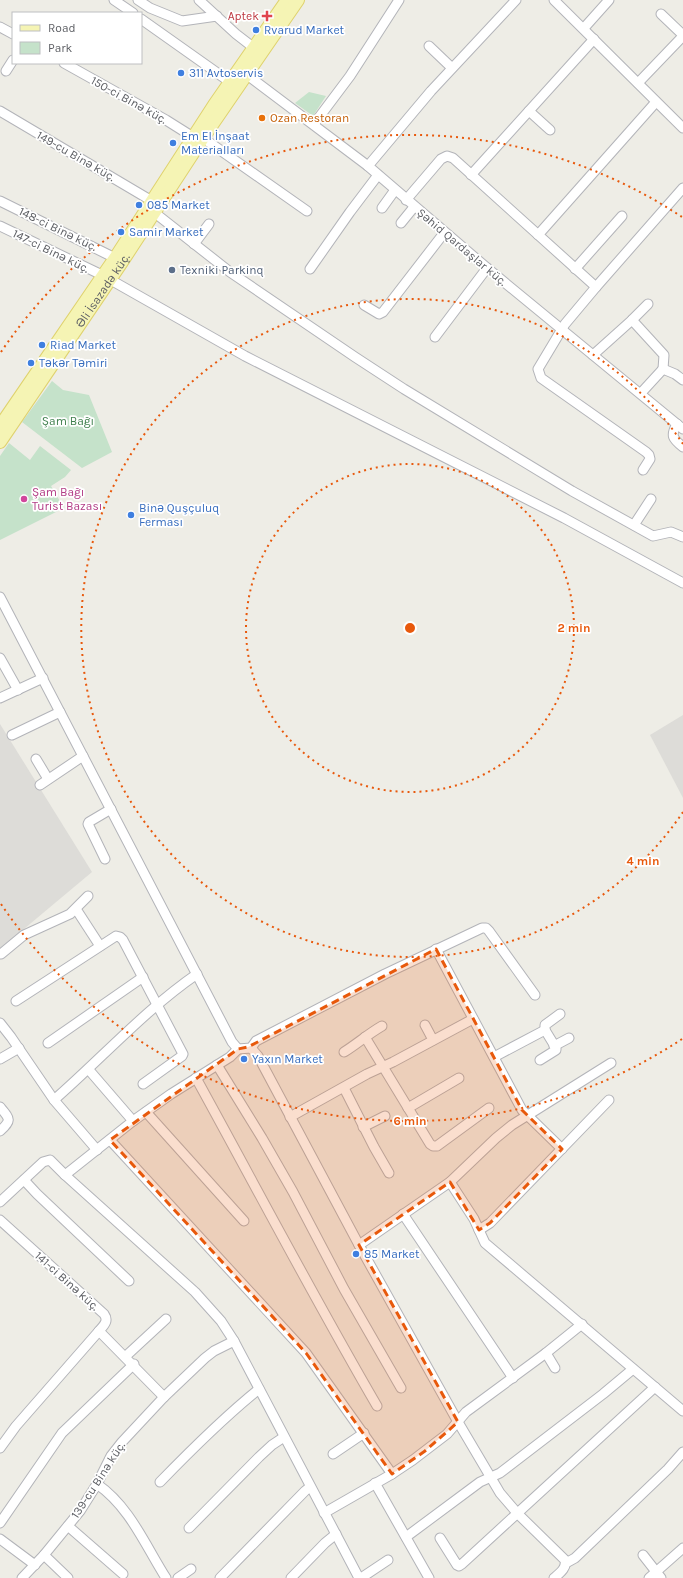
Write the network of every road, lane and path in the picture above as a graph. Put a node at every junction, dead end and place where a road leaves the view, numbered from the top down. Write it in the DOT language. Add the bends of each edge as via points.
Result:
graph roads {
  1 [pos="114,0"];
  2 [pos="138,0"];
  3 [pos="199,0"];
  4 [pos="287,0"];
  5 [pos="298,0"];
  6 [pos="399,0"];
  7 [pos="516,0"];
  8 [pos="554,0"];
  9 [pos="609,0"];
  10 [pos="132,12"];
  11 [pos="661,14"];
  12 [pos="217,16"];
  13 [pos="142,20"];
  14 [pos="0,27"];
  15 [pos="584,28"];
  16 [pos="12,33"];
  17 [pos="683,36"];
  18 [pos="594,39"];
  19 [pos="428,46"];
  20 [pos="254,48"];
  21 [pos="12,62"];
  22 [pos="66,64"];
  23 [pos="452,68"];
  24 [pos="6,71"];
  25 [pos="243,71"];
  26 [pos="638,83"];
  27 [pos="234,84"];
  28 [pos="656,102"];
  29 [pos="529,110"];
  30 [pos="0,111"];
  31 [pos="314,124"];
  32 [pos="682,125"];
  33 [pos="550,130"];
  34 [pos="198,138"];
  35 [pos="368,166"];
  36 [pos="378,175"];
  37 [pos="471,175"];
  38 [pos="683,188"];
  39 [pos="395,190"];
  40 [pos="406,200"];
  41 [pos="0,201"];
  42 [pos="152,201"];
  43 [pos="414,207"];
  44 [pos="382,208"];
  45 [pos="308,212"];
  46 [pos="155,213"];
  47 [pos="622,216"];
  48 [pos="209,224"];
  49 [pos="401,224"];
  50 [pos="0,226"];
  51 [pos="444,233"];
  52 [pos="538,236"];
  53 [pos="194,244"];
  54 [pos="119,260"];
  55 [pos="487,268"];
  56 [pos="310,269"];
  57 [pos="575,269"];
  58 [pos="106,277"];
  59 [pos="596,287"];
  60 [pos="648,304"];
  61 [pos="364,305"];
  62 [pos="632,320"];
  63 [pos="562,330"];
  64 [pos="435,337"];
  65 [pos="593,355"];
  66 [pos="663,369"];
  67 [pos="683,380"];
  68 [pos="641,393"];
  69 [pos="0,426"];
  70 [pos="680,427"];
  71 [pos="0,442"];
  72 [pos="683,447"];
  73 [pos="643,470"];
  74 [pos="651,499"];
  75 [pos="634,525"];
  76 [pos="683,537"];
  77 [pos="683,583"];
  78 [pos="0,597"];
  79 [pos="3,608"];
  80 [pos="0,658"];
  81 [pos="43,678"];
  82 [pos="18,690"];
  83 [pos="0,698"];
  84 [pos="60,712"];
  85 [pos="12,735"];
  86 [pos="83,756"];
  87 [pos="36,759"];
  88 [pos="48,779"];
  89 [pos="40,785"];
  90 [pos="111,809"];
  91 [pos="106,859"];
  92 [pos="88,896"];
  93 [pos="76,908"];
  94 [pos="100,946"];
  95 [pos="436,949"];
  96 [pos="1,954"];
  97 [pos="197,974"];
  98 [pos="143,977"];
  99 [pos="535,995"];
  100 [pos="16,1001"];
  101 [pos="157,1005"];
  102 [pos="560,1014"];
  103 [pos="473,1019"];
  104 [pos="0,1023"];
  105 [pos="425,1025"];
  106 [pos="382,1026"];
  107 [pos="544,1030"];
  108 [pos="365,1037"];
  109 [pos="569,1038"];
  110 [pos="433,1040"];
  111 [pos="48,1043"];
  112 [pos="554,1046"];
  113 [pos="19,1048"];
  114 [pos="251,1048"];
  115 [pos="238,1049"];
  116 [pos="344,1052"];
  117 [pos="494,1057"];
  118 [pos="0,1059"];
  119 [pos="540,1060"];
  120 [pos="611,1063"];
  121 [pos="218,1065"];
  122 [pos="382,1067"];
  123 [pos="89,1070"];
  124 [pos="196,1078"];
  125 [pos="460,1078"];
  126 [pos="143,1084"];
  127 [pos="344,1088"];
  128 [pos="54,1100"];
  129 [pos="610,1100"];
  130 [pos="0,1107"];
  131 [pos="408,1108"];
  132 [pos="489,1108"];
  133 [pos="146,1112"];
  134 [pos="526,1115"];
  135 [pos="385,1116"];
  136 [pos="290,1117"];
  137 [pos="133,1121"];
  138 [pos="363,1127"];
  139 [pos="0,1131"];
  140 [pos="110,1140"];
  141 [pos="562,1148"];
  142 [pos="97,1150"];
  143 [pos="389,1173"];
  144 [pos="65,1175"];
  145 [pos="24,1180"];
  146 [pos="450,1182"];
  147 [pos="0,1202"];
  148 [pos="403,1214"];
  149 [pos="0,1220"];
  150 [pos="244,1221"];
  151 [pos="479,1230"];
  152 [pos="359,1245"];
  153 [pos="129,1281"];
  154 [pos="166,1319"];
  155 [pos="582,1324"];
  156 [pos="99,1331"];
  157 [pos="234,1341"];
  158 [pos="546,1353"];
  159 [pos="126,1356"];
  160 [pos="134,1364"];
  161 [pos="555,1368"];
  162 [pos="633,1369"];
  163 [pos="513,1378"];
  164 [pos="401,1388"];
  165 [pos="655,1388"];
  166 [pos="259,1389"];
  167 [pos="164,1396"];
  168 [pos="377,1406"];
  169 [pos="683,1411"];
  170 [pos="458,1422"];
  171 [pos="364,1433"];
  172 [pos="284,1437"];
  173 [pos="0,1448"];
  174 [pos="683,1452"];
  175 [pos="333,1454"];
  176 [pos="392,1474"];
  177 [pos="490,1477"];
  178 [pos="160,1482"];
  179 [pos="375,1483"];
  180 [pos="97,1484"];
  181 [pos="310,1488"];
  182 [pos="324,1513"];
  183 [pos="518,1514"];
  184 [pos="0,1523"];
  185 [pos="68,1526"];
  186 [pos="189,1528"];
  187 [pos="336,1534"];
  188 [pos="406,1537"];
  189 [pos="440,1538"];
  190 [pos="0,1539"];
  191 [pos="683,1548"];
  192 [pos="44,1555"];
  193 [pos="643,1555"];
  194 [pos="388,1560"];
  195 [pos="566,1563"];
  196 [pos="35,1565"];
  197 [pos="191,1569"];
  198 [pos="123,1574"];
  199 [pos="659,1575"];
  200 [pos="22,1578"];
  201 [pos="68,1578"];
  202 [pos="166,1578"];
  203 [pos="178,1578"];
  204 [pos="220,1578"];
  205 [pos="291,1578"];
  206 [pos="360,1578"];
  207 [pos="429,1578"];
  208 [pos="554,1578"];
  209 [pos="649,1578"];
  1 -- 10 [label="street"];
  2 -- 12 [label="street" via="150,8 182,21"];
  3 -- 12 [label="street"];
  4 -- 20 [label="main road, Əli İsazadə küç."];
  5 -- 25 [label="main road, Əli İsazadə küç."];
  6 -- 31 [label="street" via="350,76"];
  7 -- 23 [label="street"];
  8 -- 15 [label="street"];
  9 -- 15 [label="street"];
  11 -- 17 [label="street"];
  12 -- 20 [label="street"];
  13 -- 27 [label="street"];
  14 -- 16 [label="street"];
  15 -- 18 [label="street"];
  17 -- 26 [label="street"];
  18 -- 26 [label="street"];
  18 -- 29 [label="street"];
  19 -- 23 [label="street"];
  20 -- 25 [label="main road, Əli İsazadə küç."];
  21 -- 24 [label="street"];
  22 -- 34 [label="street, 150-ci Binə küç."];
  23 -- 35 [label="street"];
  25 -- 27 [label="main road, Əli İsazadə küç."];
  25 -- 31 [label="street, Şəhid Qardaşlar küç."];
  26 -- 28 [label="street"];
  27 -- 34 [label="main road, Əli İsazadə küç."];
  28 -- 32 [label="street"];
  28 -- 52 [label="street"];
  29 -- 33 [label="street"];
  29 -- 37 [label="street"];
  30 -- 42 [label="street, 149-cu Binə küç."];
  31 -- 35 [label="street, Şəhid Qardaşlar küç."];
  34 -- 42 [label="main road, Əli İsazadə küç."];
  34 -- 45 [label="street, 150-ci Binə küç."];
  34 -- 46 [label="main road, Əli İsazadə küç."];
  35 -- 36 [label="street, Şəhid Qardaşlar küç."];
  36 -- 39 [label="street, Şəhid Qardaşlar küç."];
  36 -- 56 [label="street"];
  37 -- 40 [label="street" via="452,158 444,157"];
  37 -- 52 [label="street"];
  38 -- 59 [label="street"];
  39 -- 40 [label="street, Şəhid Qardaşlar küç."];
  39 -- 44 [label="street"];
  40 -- 43 [label="street, Şəhid Qardaşlar küç."];
  41 -- 54 [label="street, 148-ci Binə küç."];
  42 -- 54 [label="main road, Əli İsazadə küç."];
  43 -- 49 [label="street"];
  43 -- 51 [label="street, Şəhid Qardaşlar küç."];
  46 -- 53 [label="street"];
  46 -- 54 [label="main road, Əli İsazadə küç."];
  47 -- 57 [label="street"];
  48 -- 53 [label="street"];
  50 -- 58 [label="street, 147-ci Binə küç."];
  51 -- 55 [label="street, Şəhid Qardaşlar küç."];
  51 -- 61 [label="street" via="383,312 379,314"];
  52 -- 57 [label="street"];
  53 -- 75 [label="street" via="230,272 404,389 572,491"];
  54 -- 58 [label="main road, Əli İsazadə küç."];
  55 -- 63 [label="street, Şəhid Qardaşlar küç."];
  55 -- 64 [label="street"];
  57 -- 59 [label="street"];
  58 -- 69 [label="main road, Əli İsazadə küç."];
  58 -- 71 [label="main road, Əli İsazadə küç."];
  58 -- 77 [label="street, 147-ci Binə küç." via="244,356 564,518"];
  59 -- 63 [label="street"];
  60 -- 62 [label="street"];
  62 -- 65 [label="street"];
  62 -- 66 [label="street" via="664,355"];
  63 -- 65 [label="street, Şəhid Qardaşlar küç."];
  63 -- 73 [label="street" via="538,369 538,374 646,452 650,459"];
  65 -- 68 [label="street, Şəhid Qardaşlar küç."];
  66 -- 67 [label="street"];
  66 -- 68 [label="street"];
  68 -- 70 [label="street, Şəhid Qardaşlar küç."];
  70 -- 72 [label="street" via="672,432 674,439"];
  74 -- 75 [label="street"];
  75 -- 76 [label="street" via="653,536 671,532"];
  78 -- 79 [label="street"];
  79 -- 81 [label="street"];
  80 -- 82 [label="street"];
  81 -- 82 [label="street"];
  81 -- 84 [label="street"];
  82 -- 83 [label="street"];
  84 -- 85 [label="street"];
  84 -- 86 [label="street"];
  86 -- 88 [label="street"];
  86 -- 90 [label="street"];
  87 -- 88 [label="street"];
  88 -- 89 [label="street"];
  90 -- 91 [label="street" via="88,824"];
  90 -- 97 [label="street"];
  92 -- 93 [label="street"];
  93 -- 94 [label="street"];
  93 -- 96 [label="street" via="65,918 24,936"];
  94 -- 98 [label="street" via="116,936 120,937"];
  94 -- 100 [label="street"];
  95 -- 99 [label="street" via="486,928"];
  95 -- 103 [label="street"];
  95 -- 114 [label="street" via="256,1041"];
  97 -- 101 [label="street"];
  97 -- 115 [label="street"];
  98 -- 101 [label="street"];
  98 -- 111 [label="street"];
  101 -- 123 [label="street"];
  101 -- 126 [label="street" via="184,1054"];
  102 -- 107 [label="street" via="547,1022"];
  103 -- 110 [label="street"];
  103 -- 117 [label="street"];
  104 -- 113 [label="street"];
  105 -- 110 [label="street"];
  106 -- 108 [label="street"];
  107 -- 112 [label="street"];
  107 -- 117 [label="street"];
  108 -- 116 [label="street"];
  108 -- 122 [label="street"];
  109 -- 112 [label="street"];
  110 -- 122 [label="street"];
  112 -- 119 [label="street" via="556,1050"];
  113 -- 118 [label="street"];
  113 -- 128 [label="street"];
  114 -- 115 [label="street"];
  114 -- 136 [label="street" via="258,1056"];
  115 -- 121 [label="street"];
  117 -- 134 [label="street"];
  120 -- 134 [label="street"];
  121 -- 124 [label="street"];
  121 -- 164 [label="street" via="285,1178 344,1289"];
  122 -- 127 [label="street"];
  122 -- 131 [label="street"];
  123 -- 128 [label="street"];
  123 -- 137 [label="street"];
  124 -- 133 [label="street"];
  124 -- 168 [label="street"];
  125 -- 131 [label="street"];
  127 -- 136 [label="street"];
  127 -- 138 [label="street"];
  128 -- 142 [label="street"];
  129 -- 141 [label="street"];
  130 -- 139 [label="street" via="9,1121"];
  131 -- 132 [label="street" via="430,1144 437,1146"];
  133 -- 137 [label="street"];
  133 -- 150 [label="street"];
  134 -- 141 [label="street"];
  134 -- 146 [label="street" via="496,1138"];
  135 -- 138 [label="street"];
  136 -- 152 [label="street"];
  137 -- 140 [label="street"];
  138 -- 143 [label="street"];
  140 -- 142 [label="street"];
  140 -- 171 [label="street" via="306,1353"];
  141 -- 151 [label="street" via="490,1223"];
  142 -- 144 [label="street"];
  144 -- 145 [label="street" via="48,1160"];
  144 -- 157 [label="street" via="195,1292 221,1321"];
  145 -- 147 [label="street"];
  145 -- 153 [label="street"];
  146 -- 148 [label="street"];
  146 -- 151 [label="street"];
  148 -- 152 [label="street"];
  148 -- 163 [label="street"];
  149 -- 156 [label="street, 141-ci Binə küç." via="104,1314 106,1322"];
  151 -- 155 [label="street" via="485,1243 492,1250"];
  152 -- 170 [label="street"];
  154 -- 159 [label="street"];
  155 -- 158 [label="street"];
  155 -- 162 [label="street"];
  156 -- 159 [label="street"];
  156 -- 173 [label="street"];
  157 -- 166 [label="street"];
  157 -- 167 [label="street, 139-cu Binə küç." via="205,1358"];
  158 -- 161 [label="street"];
  158 -- 163 [label="street"];
  159 -- 160 [label="street"];
  160 -- 167 [label="street"];
  160 -- 184 [label="street" via="62,1433"];
  162 -- 165 [label="street"];
  162 -- 177 [label="street" via="500,1473"];
  163 -- 170 [label="street" via="466,1412"];
  165 -- 169 [label="street"];
  165 -- 183 [label="street"];
  166 -- 172 [label="street"];
  166 -- 178 [label="street" via="205,1435"];
  167 -- 180 [label="street, 139-cu Binə küç." via="116,1448"];
  170 -- 176 [label="street" via="425,1451"];
  170 -- 177 [label="street"];
  171 -- 175 [label="street"];
  171 -- 176 [label="street"];
  172 -- 181 [label="street"];
  172 -- 186 [label="street" via="258,1457"];
  174 -- 195 [label="street" via="575,1558"];
  176 -- 179 [label="street"];
  177 -- 183 [label="street"];
  177 -- 188 [label="street"];
  179 -- 182 [label="street"];
  179 -- 188 [label="street"];
  180 -- 185 [label="street, 139-cu Binə küç."];
  180 -- 202 [label="street" via="109,1492 120,1505"];
  181 -- 182 [label="street"];
  181 -- 204 [label="street"];
  182 -- 187 [label="street"];
  183 -- 189 [label="street" via="459,1566"];
  183 -- 195 [label="street" via="562,1556"];
  185 -- 192 [label="street, 139-cu Binə küç."];
  185 -- 198 [label="street"];
  187 -- 205 [label="street"];
  187 -- 206 [label="street"];
  188 -- 207 [label="street"];
  190 -- 196 [label="street"];
  191 -- 199 [label="street"];
  192 -- 196 [label="street, 139-cu Binə küç."];
  192 -- 201 [label="street"];
  193 -- 199 [label="street"];
  194 -- 206 [label="street"];
  195 -- 208 [label="street" via="564,1569"];
  196 -- 200 [label="street, 139-cu Binə küç."];
  197 -- 203 [label="street"];
  199 -- 209 [label="street"];
}
